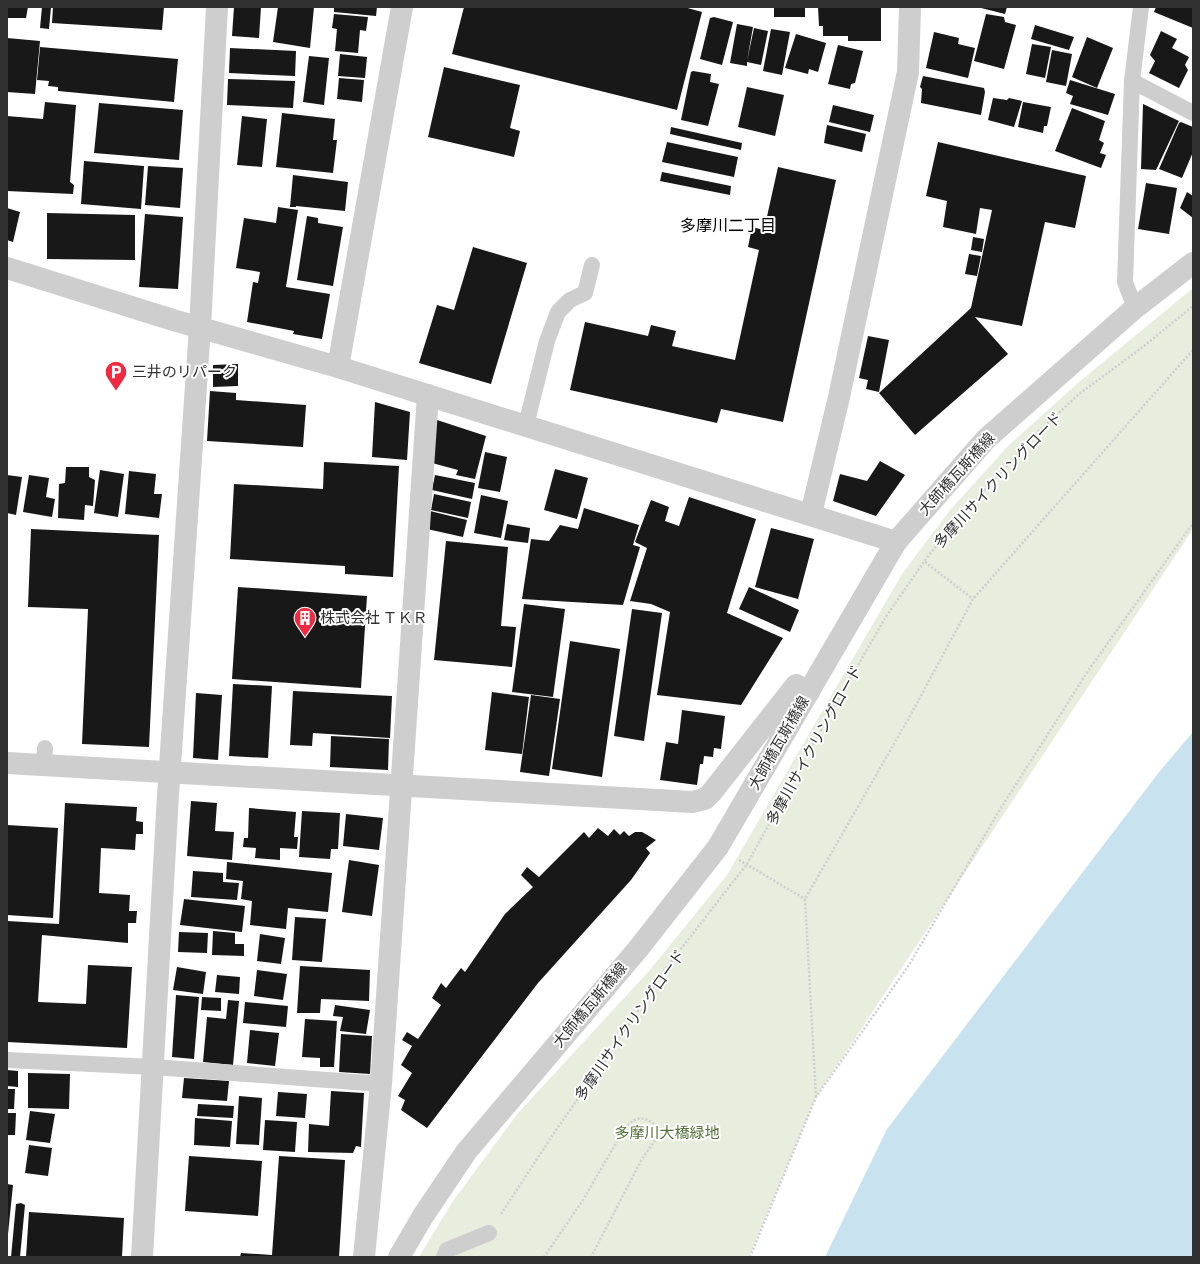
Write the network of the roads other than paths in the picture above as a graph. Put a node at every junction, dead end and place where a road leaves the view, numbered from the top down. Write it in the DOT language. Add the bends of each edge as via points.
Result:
graph roads {
  1 [pos="217,7"];
  2 [pos="402,7"];
  3 [pos="910,7"];
  4 [pos="1141,7"];
  5 [pos="1132,81"];
  6 [pos="1193,113"];
  7 [pos="1193,263"];
  8 [pos="592,265"];
  9 [pos="7,268"];
  10 [pos="1135,308"];
  11 [pos="200,328"];
  12 [pos="338,367"];
  13 [pos="428,395"];
  14 [pos="526,426"];
  15 [pos="811,514"];
  16 [pos="896,542"];
  17 [pos="809,692"];
  18 [pos="7,763"];
  19 [pos="170,772"];
  20 [pos="402,785"];
  21 [pos="7,1060"];
  22 [pos="154,1067"];
  23 [pos="381,1084"];
  24 [pos="490,1232"];
  25 [pos="142,1257"];
  26 [pos="364,1257"];
  27 [pos="399,1257"];
  28 [pos="444,1257"];
  1 -- 11 [label="street"];
  2 -- 12 [label="street"];
  3 -- 15 [label="street" via="908,72 839,397"];
  4 -- 5 [label="lane"];
  5 -- 6 [label="lane"];
  5 -- 10 [label="lane" via="1125,282"];
  7 -- 10 [label="street, 大師橋瓦斯橋線"];
  8 -- 14 [label="lane" via="585,293 570,300 558,312 547,341"];
  9 -- 11 [label="street"];
  10 -- 16 [label="street, 大師橋瓦斯橋線" via="986,439"];
  11 -- 12 [label="street"];
  11 -- 19 [label="street"];
  12 -- 13 [label="street"];
  13 -- 14 [label="street"];
  13 -- 20 [label="street"];
  14 -- 15 [label="street"];
  15 -- 16 [label="street"];
  16 -- 17 [label="street, 大師橋瓦斯橋線"];
  17 -- 20 [label="street" via="796,685 712,792 705,799 692,802"];
  17 -- 27 [label="street, 大師橋瓦斯橋線" via="718,847 638,949 466,1152"];
  18 -- 19 [label="street" via="45,756"];
  19 -- 20 [label="street"];
  19 -- 22 [label="street"];
  20 -- 23 [label="street"];
  21 -- 22 [label="lane"];
  22 -- 23 [label="lane"];
  22 -- 25 [label="street"];
  23 -- 26 [label="street"];
  24 -- 28 [label="lane" via="447,1250"];
}
